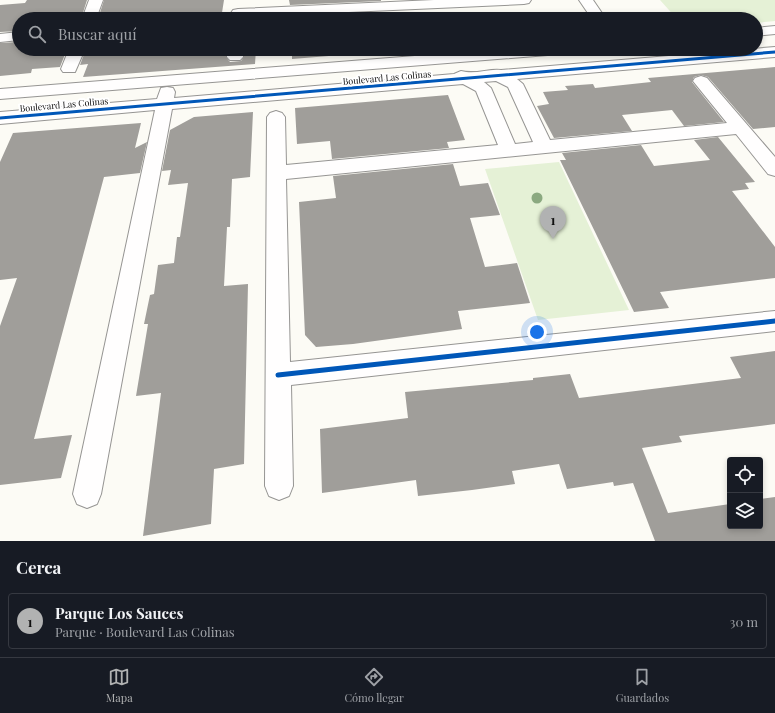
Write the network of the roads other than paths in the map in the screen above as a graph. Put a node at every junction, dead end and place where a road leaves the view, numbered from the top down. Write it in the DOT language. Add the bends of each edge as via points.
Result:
graph roads {
  1 [pos="96,0"];
  2 [pos="524,0"];
  3 [pos="586,0"];
  4 [pos="431,4"];
  5 [pos="403,6"];
  6 [pos="238,11"];
  7 [pos="92,12"];
  8 [pos="405,12"];
  9 [pos="434,12"];
  10 [pos="595,12"];
  11 [pos="775,30"];
  12 [pos="763,31"];
  13 [pos="12,37"];
  14 [pos="0,38"];
  15 [pos="775,52"];
  16 [pos="763,53"];
  17 [pos="74,56"];
  18 [pos="431,56"];
  19 [pos="448,56"];
  20 [pos="464,56"];
  21 [pos="729,56"];
  22 [pos="436,59"];
  23 [pos="69,69"];
  24 [pos="501,76"];
  25 [pos="467,79"];
  26 [pos="170,81"];
  27 [pos="701,81"];
  28 [pos="0,94"];
  29 [pos="165,105"];
  30 [pos="276,117"];
  31 [pos="0,118"];
  32 [pos="740,128"];
  33 [pos="544,147"];
  34 [pos="509,150"];
  35 [pos="775,169"];
  36 [pos="276,173"];
  37 [pos="775,321"];
  38 [pos="278,375"];
  39 [pos="279,486"];
  40 [pos="88,494"];
  1 -- 7 [label="street"];
  2 -- 4 [label="street"];
  3 -- 10 [label="street"];
  4 -- 5 [label="street"];
  4 -- 9 [label="street"];
  5 -- 6 [label="street"];
  5 -- 8 [label="street"];
  11 -- 12 [label="street"];
  13 -- 14 [label="street"];
  15 -- 16 [label="street, Boulevard Las Colinas"];
  17 -- 23 [label="street"];
  18 -- 22 [label="street"];
  19 -- 22 [label="street, Boulevard Las Colinas"];
  20 -- 24 [label="street"];
  21 -- 24 [label="street, Boulevard Las Colinas"];
  22 -- 25 [label="street"];
  22 -- 26 [label="street, Boulevard Las Colinas"];
  24 -- 25 [label="street, Boulevard Las Colinas"];
  24 -- 33 [label="street" via="515,84"];
  25 -- 29 [label="street, Boulevard Las Colinas"];
  25 -- 34 [label="street" via="484,88"];
  26 -- 28 [label="street, Boulevard Las Colinas"];
  26 -- 29 [label="street"];
  27 -- 32 [label="street"];
  29 -- 31 [label="street, Boulevard Las Colinas"];
  29 -- 40 [label="street"];
  30 -- 36 [label="street"];
  32 -- 33 [label="street"];
  32 -- 35 [label="street"];
  33 -- 34 [label="street"];
  34 -- 36 [label="street"];
  36 -- 38 [label="street"];
  37 -- 38 [label="street"];
  38 -- 39 [label="street"];
}
